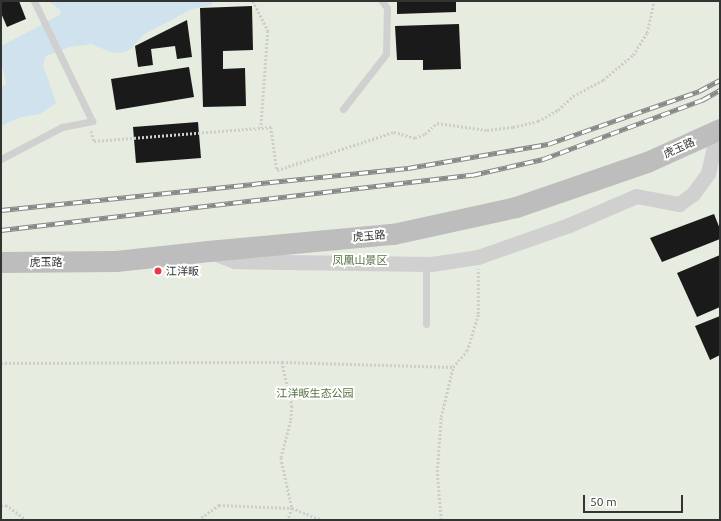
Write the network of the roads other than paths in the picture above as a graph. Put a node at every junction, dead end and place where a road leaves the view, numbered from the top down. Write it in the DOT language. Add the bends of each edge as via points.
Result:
graph roads {
  1 [pos="34,1"];
  2 [pos="382,1"];
  3 [pos="343,109"];
  4 [pos="719,130"];
  5 [pos="1,159"];
  6 [pos="208,251"];
  7 [pos="1,262"];
  8 [pos="426,264"];
  9 [pos="426,324"];
  1 -- 5 [label="lane" via="92,121 62,127"];
  2 -- 3 [label="lane" via="387,8 386,54"];
  4 -- 6 [label="street, 虎玉路" via="647,162 516,207 392,234"];
  4 -- 8 [label="street" via="708,173 693,194 679,204 636,196 569,225 478,257"];
  6 -- 7 [label="street, 虎玉路" via="116,261"];
  6 -- 8 [label="street" via="234,261"];
  8 -- 9 [label="lane"];
}
